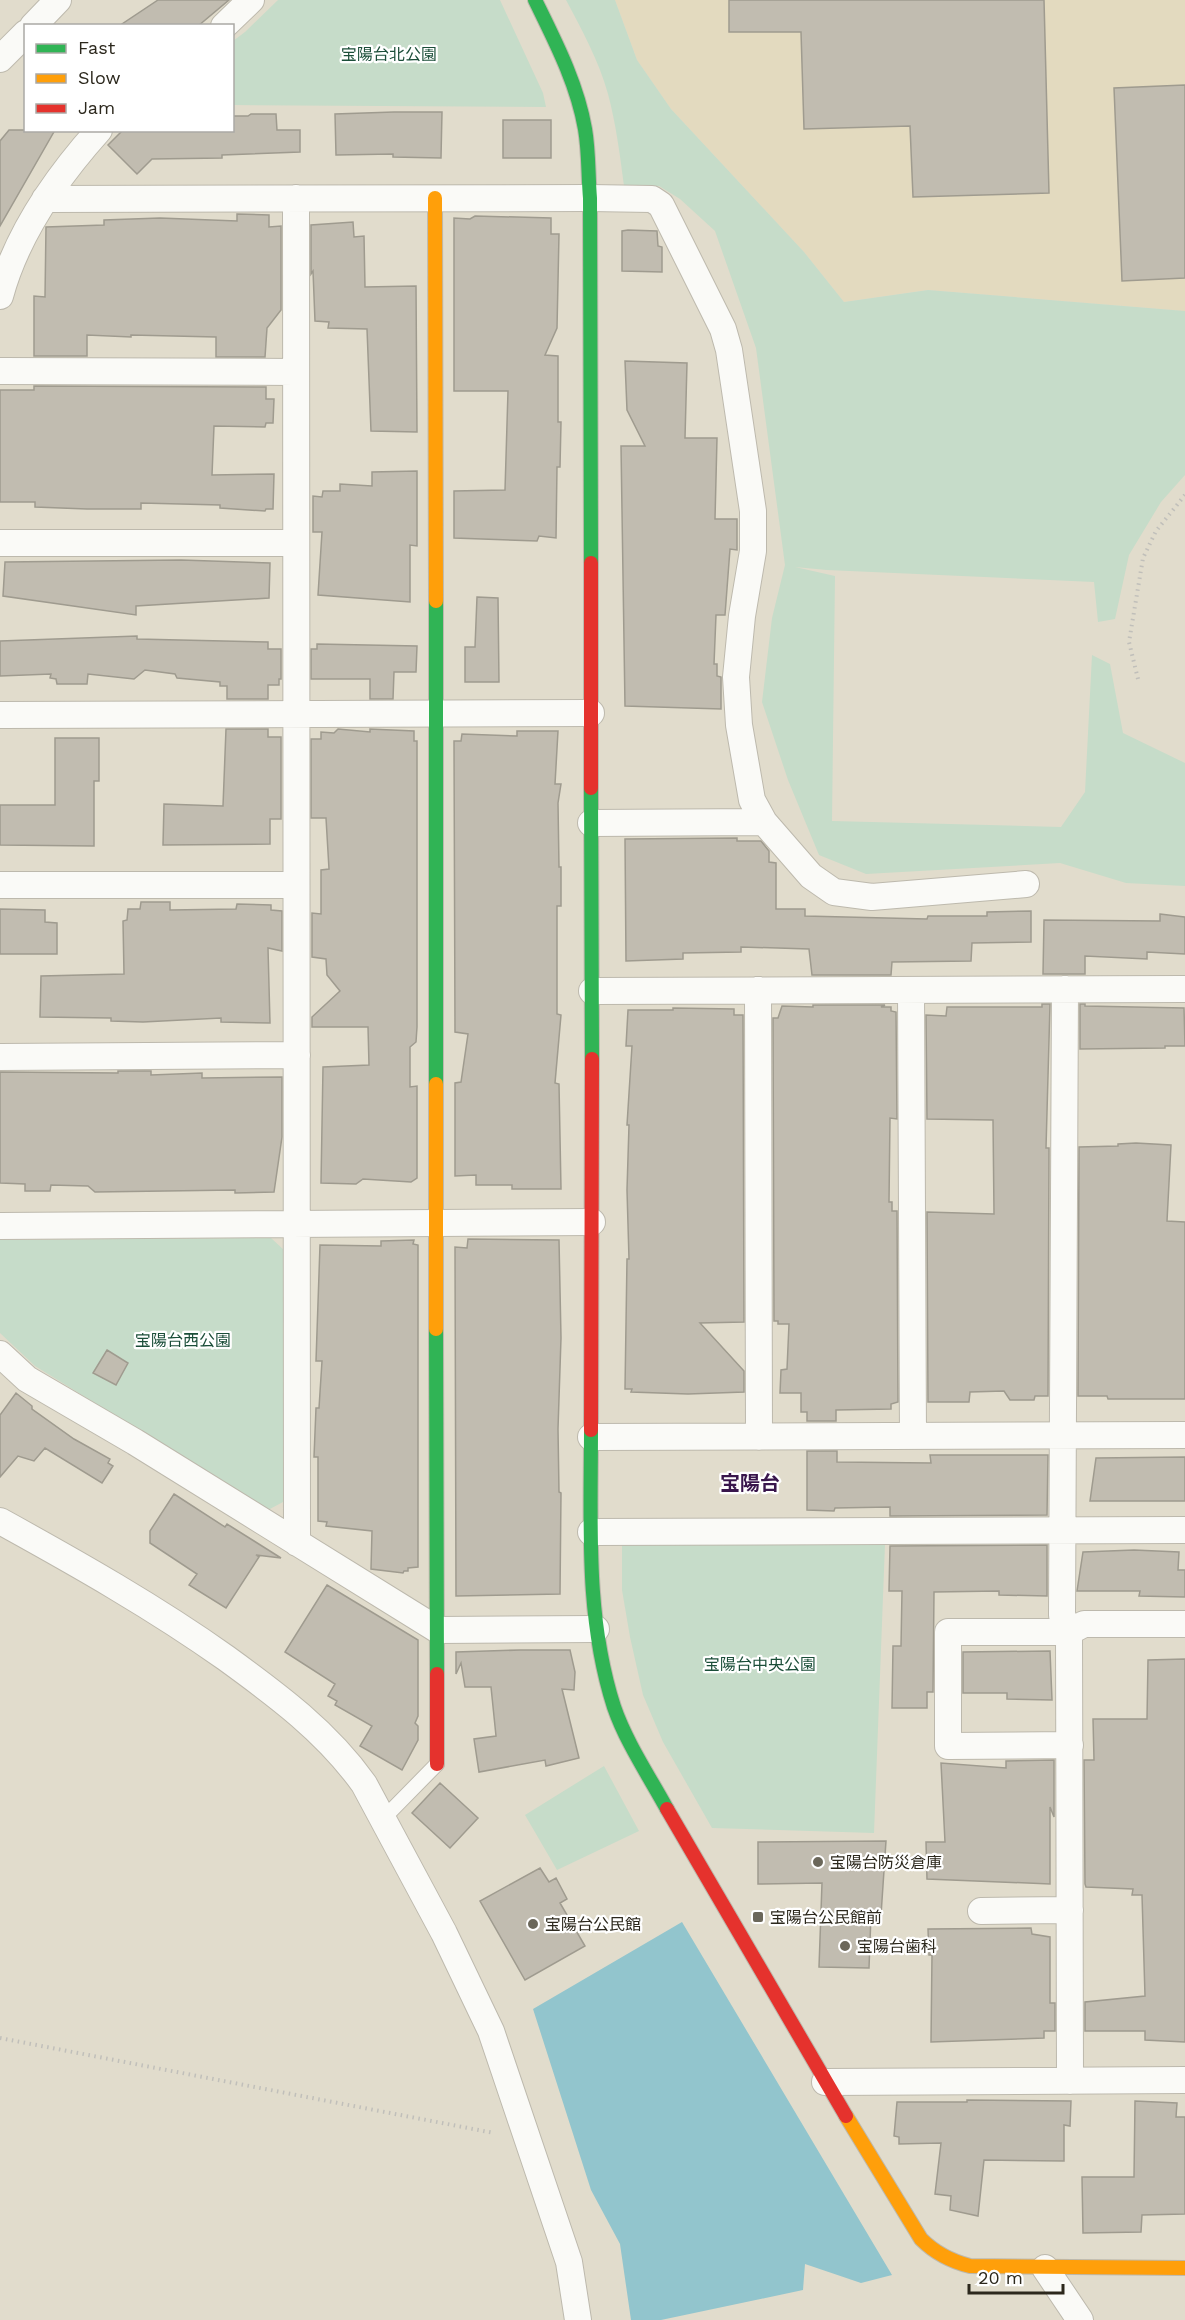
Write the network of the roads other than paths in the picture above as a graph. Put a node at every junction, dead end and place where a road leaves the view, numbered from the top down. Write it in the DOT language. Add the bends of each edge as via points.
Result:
graph roads {
  1 [pos="58,0"];
  2 [pos="252,0"];
  3 [pos="535,0"];
  4 [pos="35,24"];
  5 [pos="226,24"];
  6 [pos="24,35"];
  7 [pos="0,58"];
  8 [pos="97,132"];
  9 [pos="296,198"];
  10 [pos="435,198"];
  11 [pos="590,198"];
  12 [pos="45,199"];
  13 [pos="0,296"];
  14 [pos="0,371"];
  15 [pos="296,372"];
  16 [pos="0,543"];
  17 [pos="296,543"];
  18 [pos="437,713"];
  19 [pos="591,713"];
  20 [pos="296,714"];
  21 [pos="0,715"];
  22 [pos="764,822"];
  23 [pos="591,823"];
  24 [pos="1026,884"];
  25 [pos="0,885"];
  26 [pos="296,885"];
  27 [pos="1065,989"];
  28 [pos="1185,989"];
  29 [pos="758,990"];
  30 [pos="911,990"];
  31 [pos="592,991"];
  32 [pos="297,1055"];
  33 [pos="0,1057"];
  34 [pos="592,1222"];
  35 [pos="437,1223"];
  36 [pos="297,1224"];
  37 [pos="0,1226"];
  38 [pos="0,1354"];
  39 [pos="1185,1435"];
  40 [pos="913,1436"];
  41 [pos="1064,1436"];
  42 [pos="591,1437"];
  43 [pos="759,1437"];
  44 [pos="0,1521"];
  45 [pos="1185,1530"];
  46 [pos="1063,1531"];
  47 [pos="591,1532"];
  48 [pos="297,1544"];
  49 [pos="1185,1624"];
  50 [pos="596,1629"];
  51 [pos="438,1630"];
  52 [pos="1069,1632"];
  53 [pos="1070,1745"];
  54 [pos="437,1764"];
  55 [pos="382,1820"];
  56 [pos="1070,1910"];
  57 [pos="981,1911"];
  58 [pos="1185,2080"];
  59 [pos="1070,2081"];
  60 [pos="825,2082"];
  61 [pos="1045,2268"];
  62 [pos="1185,2268"];
  63 [pos="578,2320"];
  64 [pos="1080,2320"];
  1 -- 4 [label="street"];
  2 -- 5 [label="street"];
  3 -- 11 [label="street" via="581,108"];
  6 -- 7 [label="street"];
  8 -- 12 [label="street"];
  9 -- 10 [label="street"];
  9 -- 12 [label="street"];
  9 -- 15 [label="street"];
  10 -- 11 [label="street"];
  10 -- 18 [label="street"];
  11 -- 19 [label="street"];
  11 -- 22 [label="street" via="651,199 661,204 723,329 729,350 753,511 753,551 736,677 739,725 752,800"];
  12 -- 13 [label="street" via="30,224"];
  14 -- 15 [label="street"];
  15 -- 17 [label="street"];
  16 -- 17 [label="street"];
  17 -- 20 [label="street"];
  18 -- 19 [label="street"];
  18 -- 20 [label="street"];
  18 -- 35 [label="street"];
  19 -- 23 [label="street"];
  20 -- 21 [label="street"];
  20 -- 26 [label="street"];
  22 -- 23 [label="street"];
  22 -- 24 [label="street" via="811,876 834,892 872,897"];
  23 -- 31 [label="street"];
  25 -- 26 [label="street"];
  26 -- 32 [label="street"];
  27 -- 28 [label="street"];
  27 -- 30 [label="street"];
  27 -- 41 [label="street"];
  29 -- 30 [label="street"];
  29 -- 31 [label="street"];
  29 -- 43 [label="street"];
  30 -- 40 [label="street"];
  31 -- 34 [label="street"];
  32 -- 33 [label="street"];
  32 -- 36 [label="street"];
  34 -- 35 [label="street"];
  34 -- 42 [label="street"];
  35 -- 36 [label="street"];
  35 -- 51 [label="street"];
  36 -- 37 [label="street"];
  36 -- 48 [label="street"];
  38 -- 48 [label="street" via="27,1379"];
  39 -- 41 [label="street"];
  40 -- 41 [label="street"];
  40 -- 43 [label="street"];
  41 -- 46 [label="street"];
  42 -- 43 [label="street"];
  42 -- 47 [label="street"];
  44 -- 55 [label="street" via="174,1622 279,1698 348,1761"];
  45 -- 46 [label="street"];
  46 -- 47 [label="street"];
  46 -- 52 [label="street" via="1062,1615"];
  47 -- 50 [label="street"];
  48 -- 51 [label="street"];
  49 -- 52 [label="street" via="1084,1624"];
  50 -- 51 [label="street"];
  50 -- 60 [label="street" via="604,1674 629,1739"];
  51 -- 54 [label="street"];
  52 -- 53 [label="street"];
  52 -- 53 [label="street" via="948,1632 948,1746"];
  53 -- 56 [label="street"];
  54 -- 55 [label="lane"];
  55 -- 63 [label="street" via="444,1933 491,2031 568,2262"];
  56 -- 57 [label="street"];
  56 -- 59 [label="street"];
  58 -- 59 [label="street"];
  59 -- 60 [label="street"];
  60 -- 61 [label="street" via="921,2240 934,2253 970,2266"];
  61 -- 62 [label="street"];
  61 -- 64 [label="street"];
}
